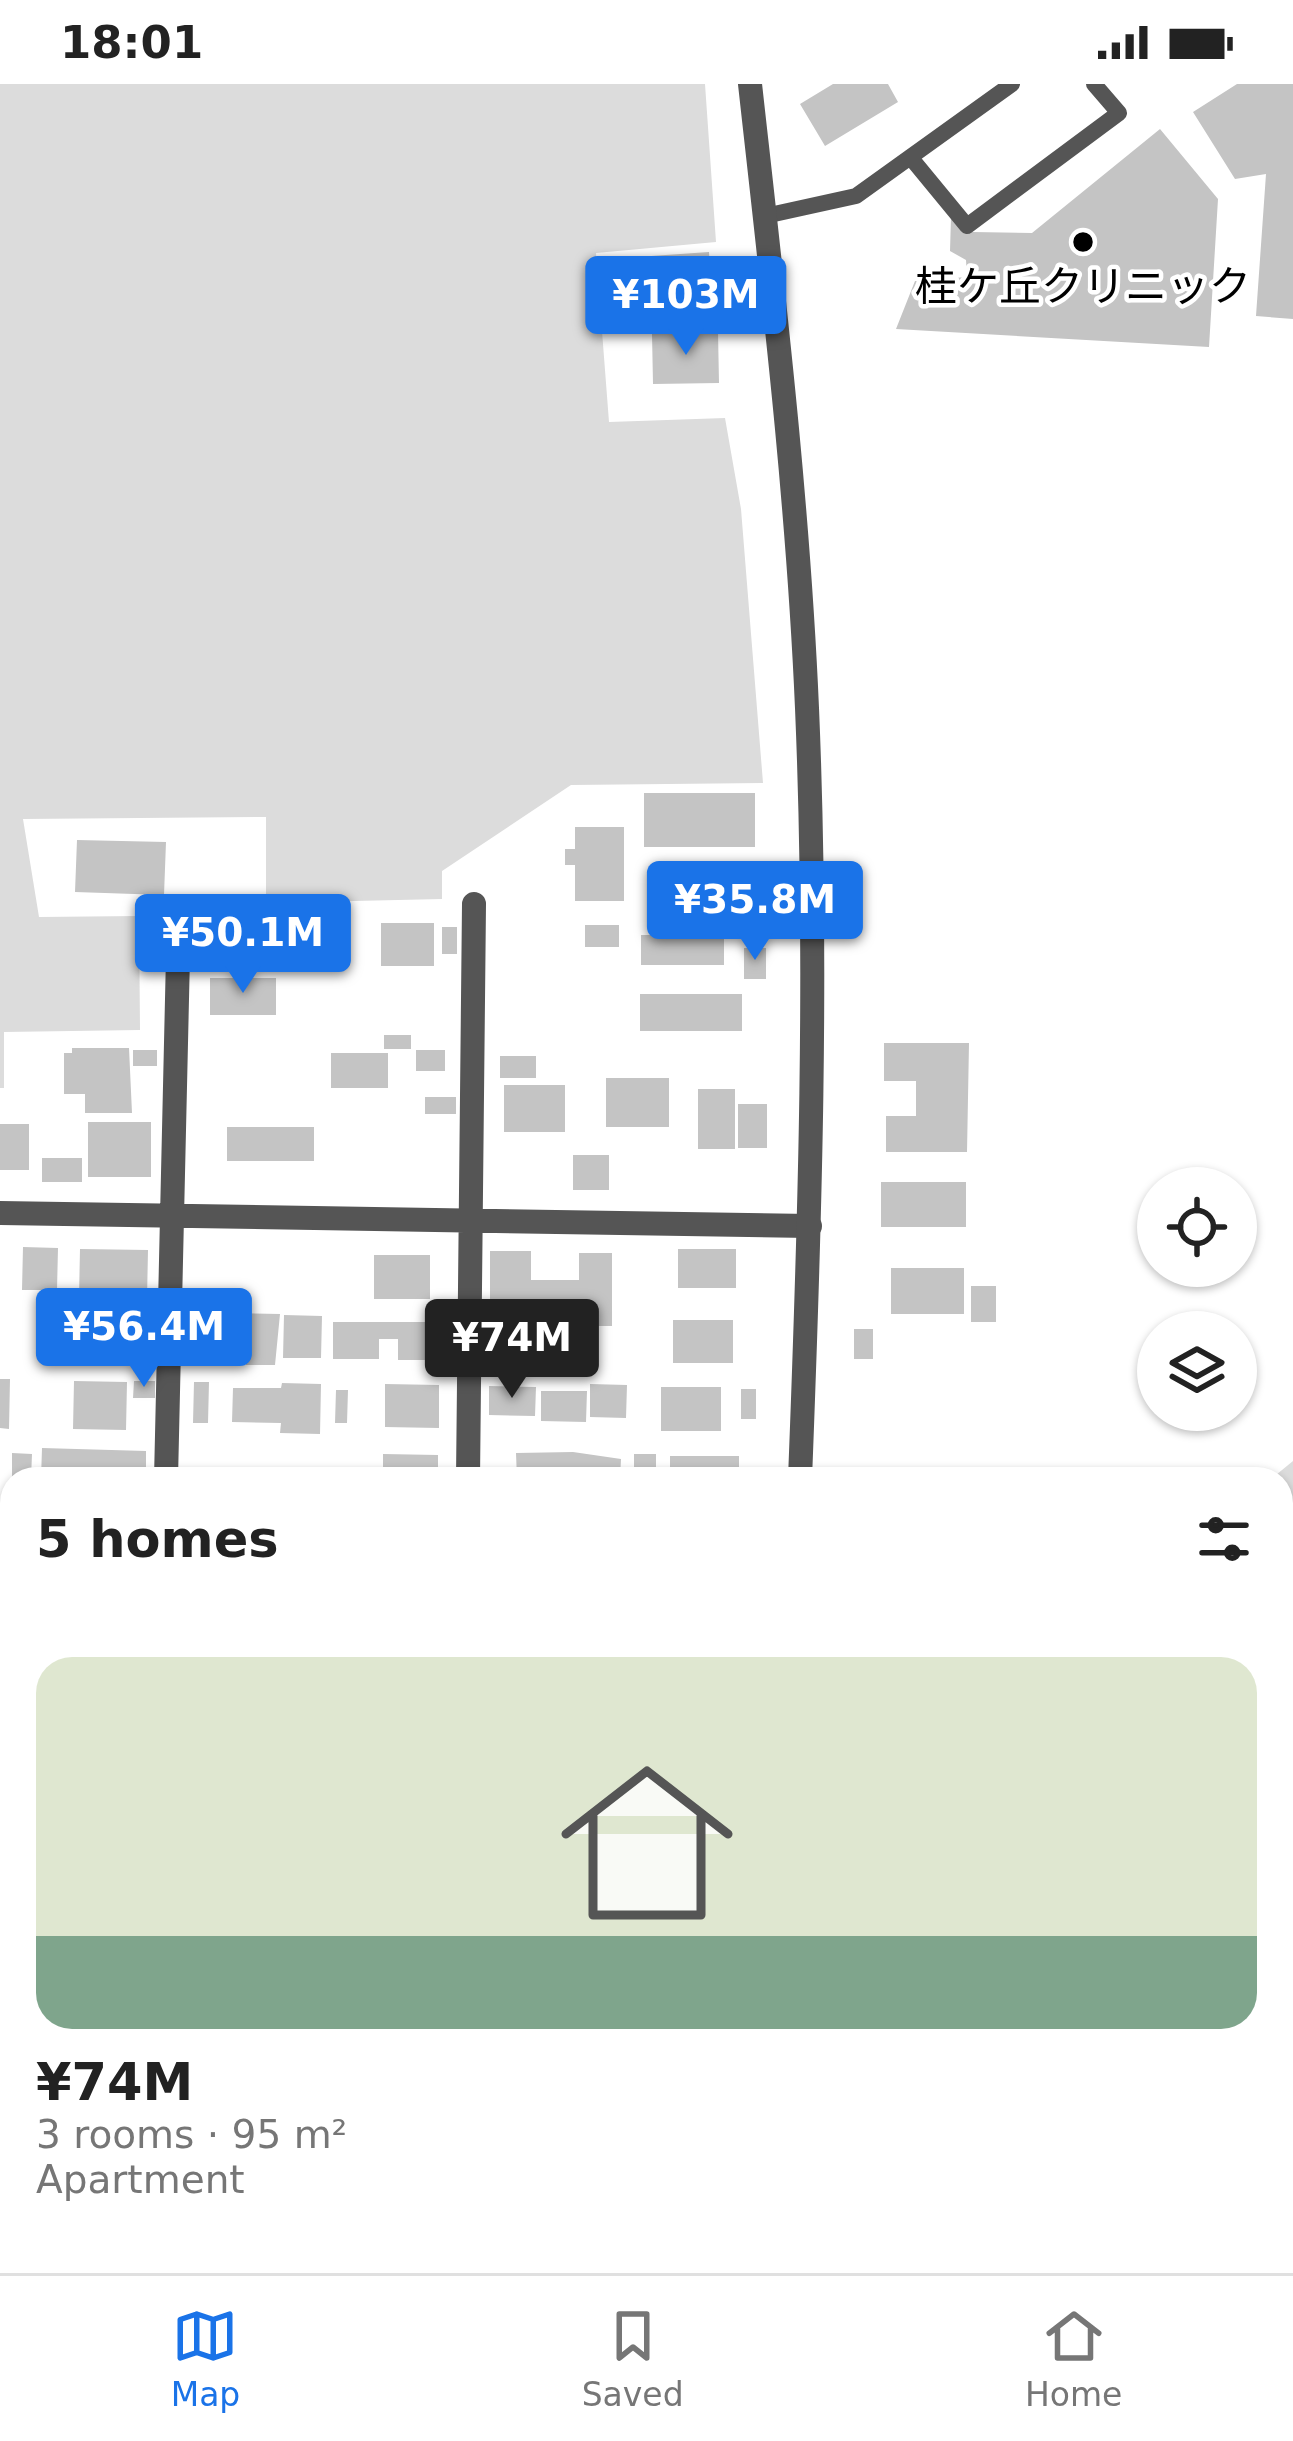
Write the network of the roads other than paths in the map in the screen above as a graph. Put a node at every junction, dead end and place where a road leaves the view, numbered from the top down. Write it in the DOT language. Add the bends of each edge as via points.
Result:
graph roads {
  1 [pos="750,84"];
  2 [pos="1012,84"];
  3 [pos="1094,84"];
  4 [pos="910,158"];
  5 [pos="764,216"];
  6 [pos="474,904"];
  7 [pos="179,912"];
  8 [pos="0,1213"];
  9 [pos="172,1215"];
  10 [pos="473,1221"];
  11 [pos="810,1226"];
  12 [pos="166,1467"];
  13 [pos="468,1467"];
  14 [pos="800,1467"];
  1 -- 5 [label="street"];
  2 -- 4 [label="lane"];
  3 -- 4 [label="lane" via="1119,113 968,226"];
  4 -- 5 [label="lane" via="856,196"];
  5 -- 11 [label="street" via="806,703"];
  6 -- 10 [label="street"];
  7 -- 9 [label="street"];
  8 -- 9 [label="street"];
  9 -- 10 [label="street"];
  9 -- 12 [label="street"];
  10 -- 11 [label="street"];
  10 -- 13 [label="street"];
  11 -- 14 [label="street"];
}
